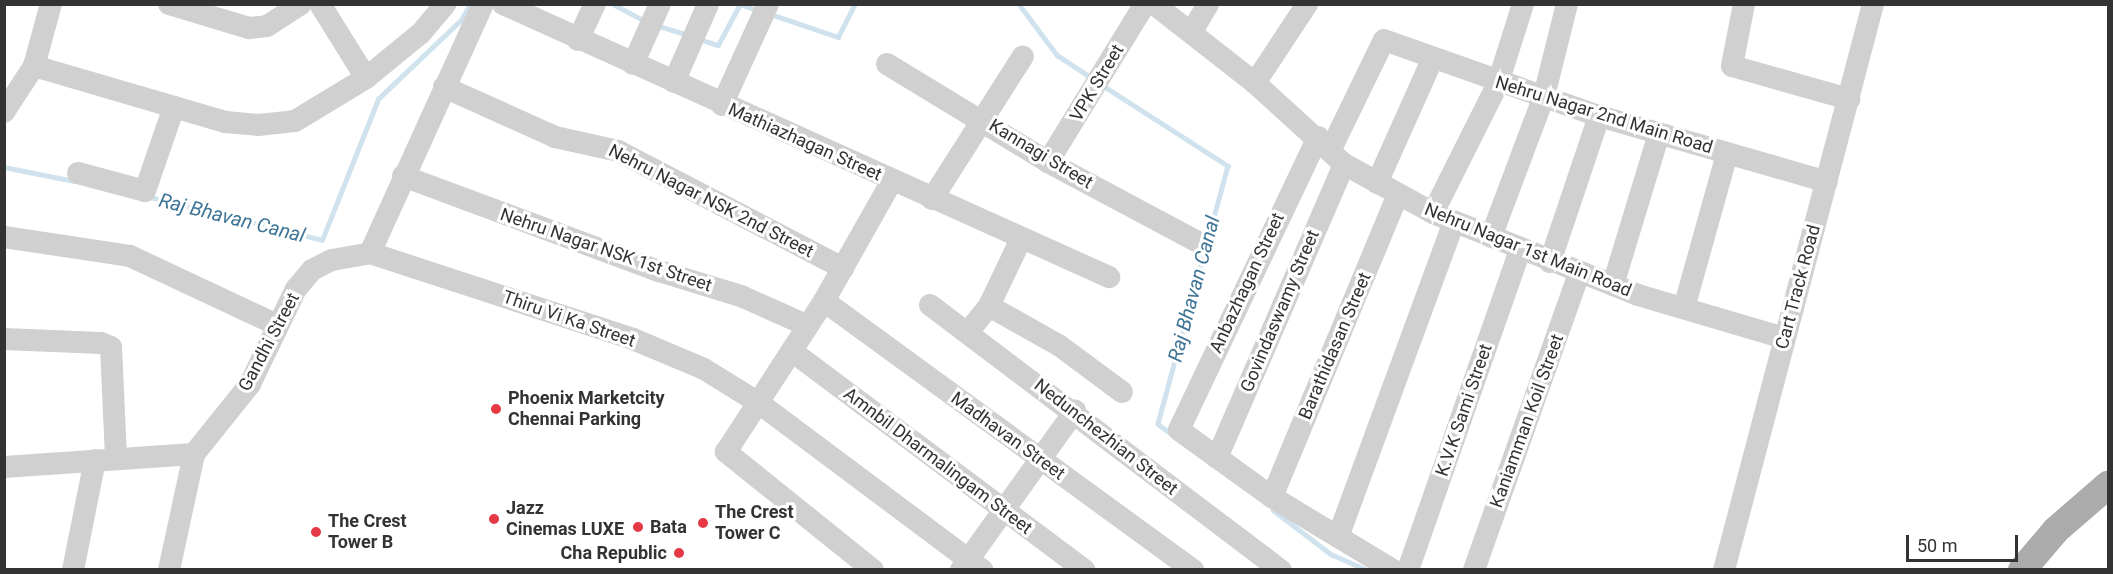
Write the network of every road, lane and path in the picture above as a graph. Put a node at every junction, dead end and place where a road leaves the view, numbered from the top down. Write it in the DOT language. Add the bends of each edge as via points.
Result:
graph roads {
  1 [pos="51,4"];
  2 [pos="169,4"];
  3 [pos="301,4"];
  4 [pos="320,4"];
  5 [pos="445,4"];
  6 [pos="483,4"];
  7 [pos="503,4"];
  8 [pos="596,4"];
  9 [pos="660,4"];
  10 [pos="708,4"];
  11 [pos="1145,4"];
  12 [pos="1154,4"];
  13 [pos="1208,4"];
  14 [pos="1307,4"];
  15 [pos="1523,4"];
  16 [pos="1567,4"];
  17 [pos="1744,4"];
  18 [pos="766,5"];
  19 [pos="1869,5"];
  20 [pos="1192,31"];
  21 [pos="578,40"];
  22 [pos="1023,56"];
  23 [pos="1432,60"];
  24 [pos="633,64"];
  25 [pos="887,64"];
  26 [pos="34,66"];
  27 [pos="366,78"];
  28 [pos="674,82"];
  29 [pos="1255,83"];
  30 [pos="1498,83"];
  31 [pos="444,87"];
  32 [pos="1544,96"];
  33 [pos="1849,99"];
  34 [pos="722,105"];
  35 [pos="174,107"];
  36 [pos="4,111"];
  37 [pos="1599,116"];
  38 [pos="983,120"];
  39 [pos="1659,134"];
  40 [pos="1331,151"];
  41 [pos="1727,154"];
  42 [pos="1048,162"];
  43 [pos="78,173"];
  44 [pos="403,176"];
  45 [pos="892,181"];
  46 [pos="1827,182"];
  47 [pos="1377,183"];
  48 [pos="1398,195"];
  49 [pos="932,199"];
  50 [pos="1444,217"];
  51 [pos="4,237"];
  52 [pos="1491,237"];
  53 [pos="1020,241"];
  54 [pos="1196,241"];
  55 [pos="1520,250"];
  56 [pos="370,253"];
  57 [pos="1550,262"];
  58 [pos="843,267"];
  59 [pos="1579,273"];
  60 [pos="1109,277"];
  61 [pos="1613,285"];
  62 [pos="824,301"];
  63 [pos="930,305"];
  64 [pos="989,306"];
  65 [pos="1684,308"];
  66 [pos="277,325"];
  67 [pos="808,326"];
  68 [pos="968,332"];
  69 [pos="1784,338"];
  70 [pos="4,339"];
  71 [pos="793,352"];
  72 [pos="1122,392"];
  73 [pos="759,403"];
  74 [pos="1075,411"];
  75 [pos="194,454"];
  76 [pos="1217,458"];
  77 [pos="105,459"];
  78 [pos="1041,460"];
  79 [pos="5,469"];
  80 [pos="2109,485"];
  81 [pos="1272,497"];
  82 [pos="1003,510"];
  83 [pos="1338,537"];
  84 [pos="971,566"];
  85 [pos="73,570"];
  86 [pos="169,570"];
  87 [pos="873,570"];
  88 [pos="1084,570"];
  89 [pos="1193,570"];
  90 [pos="1281,570"];
  91 [pos="1393,570"];
  92 [pos="1408,570"];
  93 [pos="1474,570"];
  94 [pos="1724,570"];
  95 [pos="2022,570"];
  1 -- 26 [label="street"];
  2 -- 3 [label="street" via="249,28 267,26"];
  4 -- 27 [label="street"];
  5 -- 27 [label="street" via="420,33"];
  6 -- 31 [label="street"];
  7 -- 21 [label="street, Mathiazhagan Street"];
  8 -- 21 [label="street"];
  9 -- 24 [label="street"];
  10 -- 28 [label="street"];
  11 -- 42 [label="street, VPK Street"];
  12 -- 20 [label="street, Nehru Nagar 1st Main Road"];
  13 -- 20 [label="street"];
  14 -- 29 [label="street"];
  15 -- 30 [label="street"];
  16 -- 32 [label="street"];
  17 -- 33 [label="street" via="1732,66"];
  18 -- 34 [label="street"];
  19 -- 33 [label="street, Cart Track Road"];
  20 -- 29 [label="street, Nehru Nagar 1st Main Road"];
  21 -- 24 [label="street, Mathiazhagan Street"];
  22 -- 38 [label="street"];
  23 -- 30 [label="street, Nehru Nagar 2nd Main Road"];
  23 -- 40 [label="street, Nehru Nagar 2nd Main Road" via="1384,40"];
  23 -- 47 [label="street"];
  24 -- 28 [label="street, Mathiazhagan Street"];
  25 -- 38 [label="street, Kannagi Street"];
  26 -- 35 [label="street"];
  26 -- 36 [label="street"];
  27 -- 35 [label="street" via="295,121 258,125 225,122"];
  28 -- 34 [label="street, Mathiazhagan Street"];
  29 -- 40 [label="street, Nehru Nagar 1st Main Road"];
  30 -- 32 [label="street, Nehru Nagar 2nd Main Road"];
  30 -- 50 [label="street"];
  31 -- 44 [label="street"];
  31 -- 58 [label="street, Nehru Nagar NSK 2nd Street" via="555,137 618,151"];
  32 -- 37 [label="street, Nehru Nagar 2nd Main Road"];
  32 -- 52 [label="street"];
  33 -- 46 [label="street, Cart Track Road"];
  34 -- 45 [label="street, Mathiazhagan Street"];
  35 -- 43 [label="street" via="145,190"];
  37 -- 39 [label="street, Nehru Nagar 2nd Main Road"];
  37 -- 57 [label="street"];
  38 -- 42 [label="street, Kannagi Street"];
  38 -- 49 [label="street"];
  39 -- 41 [label="street, Nehru Nagar 2nd Main Road"];
  39 -- 61 [label="street"];
  40 -- 47 [label="street, Nehru Nagar 1st Main Road"];
  40 -- 76 [label="street, Govindaswamy Street"];
  40 -- 76 [label="street, Anbazhagan Street" via="1179,430"];
  41 -- 46 [label="street, Nehru Nagar 2nd Main Road"];
  41 -- 65 [label="street"];
  42 -- 54 [label="street, Kannagi Street"];
  44 -- 56 [label="street"];
  44 -- 67 [label="street, Nehru Nagar NSK 1st Street" via="629,261 741,296"];
  45 -- 49 [label="street, Mathiazhagan Street"];
  45 -- 58 [label="street"];
  46 -- 69 [label="street, Cart Track Road"];
  47 -- 48 [label="street, Nehru Nagar 1st Main Road"];
  48 -- 50 [label="street, Nehru Nagar 1st Main Road"];
  48 -- 81 [label="street, Barathidasan Street"];
  49 -- 53 [label="street, Mathiazhagan Street"];
  50 -- 52 [label="street, Nehru Nagar 1st Main Road"];
  50 -- 83 [label="street"];
  51 -- 66 [label="street" via="130,255"];
  52 -- 55 [label="street, Nehru Nagar 1st Main Road"];
  53 -- 60 [label="street, Mathiazhagan Street"];
  53 -- 64 [label="street"];
  55 -- 57 [label="street, Nehru Nagar 1st Main Road"];
  55 -- 92 [label="street, K.V.K Sami Street"];
  56 -- 66 [label="street, Gandhi Street" via="332,260 312,270"];
  56 -- 73 [label="street, Thiru Vi Ka Street" via="633,339 704,369"];
  57 -- 59 [label="street, Nehru Nagar 1st Main Road"];
  58 -- 62 [label="street"];
  59 -- 61 [label="street, Nehru Nagar 1st Main Road"];
  59 -- 93 [label="street, Kaniamman Koil Street"];
  61 -- 65 [label="street, Nehru Nagar 1st Main Road"];
  62 -- 67 [label="street"];
  62 -- 78 [label="street, Madhavan Street"];
  63 -- 68 [label="street, Nedunchezhian Street"];
  64 -- 68 [label="street"];
  64 -- 72 [label="street" via="1060,345"];
  65 -- 69 [label="street, Nehru Nagar 1st Main Road"];
  66 -- 75 [label="street, Gandhi Street" via="250,384"];
  67 -- 71 [label="street"];
  68 -- 74 [label="street, Nedunchezhian Street"];
  69 -- 94 [label="street, Cart Track Road"];
  70 -- 77 [label="street" via="111,347"];
  71 -- 73 [label="street"];
  71 -- 82 [label="street, Amnbil Dharmalingam Street"];
  73 -- 84 [label="street, Thiru Vi Ka Street"];
  73 -- 87 [label="street" via="726,452"];
  74 -- 78 [label="street"];
  74 -- 90 [label="street, Nedunchezhian Street"];
  75 -- 77 [label="street"];
  75 -- 86 [label="street, Gandhi Street"];
  76 -- 81 [label="street"];
  77 -- 79 [label="street"];
  77 -- 85 [label="street"];
  78 -- 82 [label="street"];
  78 -- 89 [label="street, Madhavan Street"];
  80 -- 95 [label="main road" via="2056,530"];
  81 -- 83 [label="street"];
  82 -- 84 [label="street"];
  82 -- 88 [label="street, Amnbil Dharmalingam Street"];
  83 -- 91 [label="street"];
}
